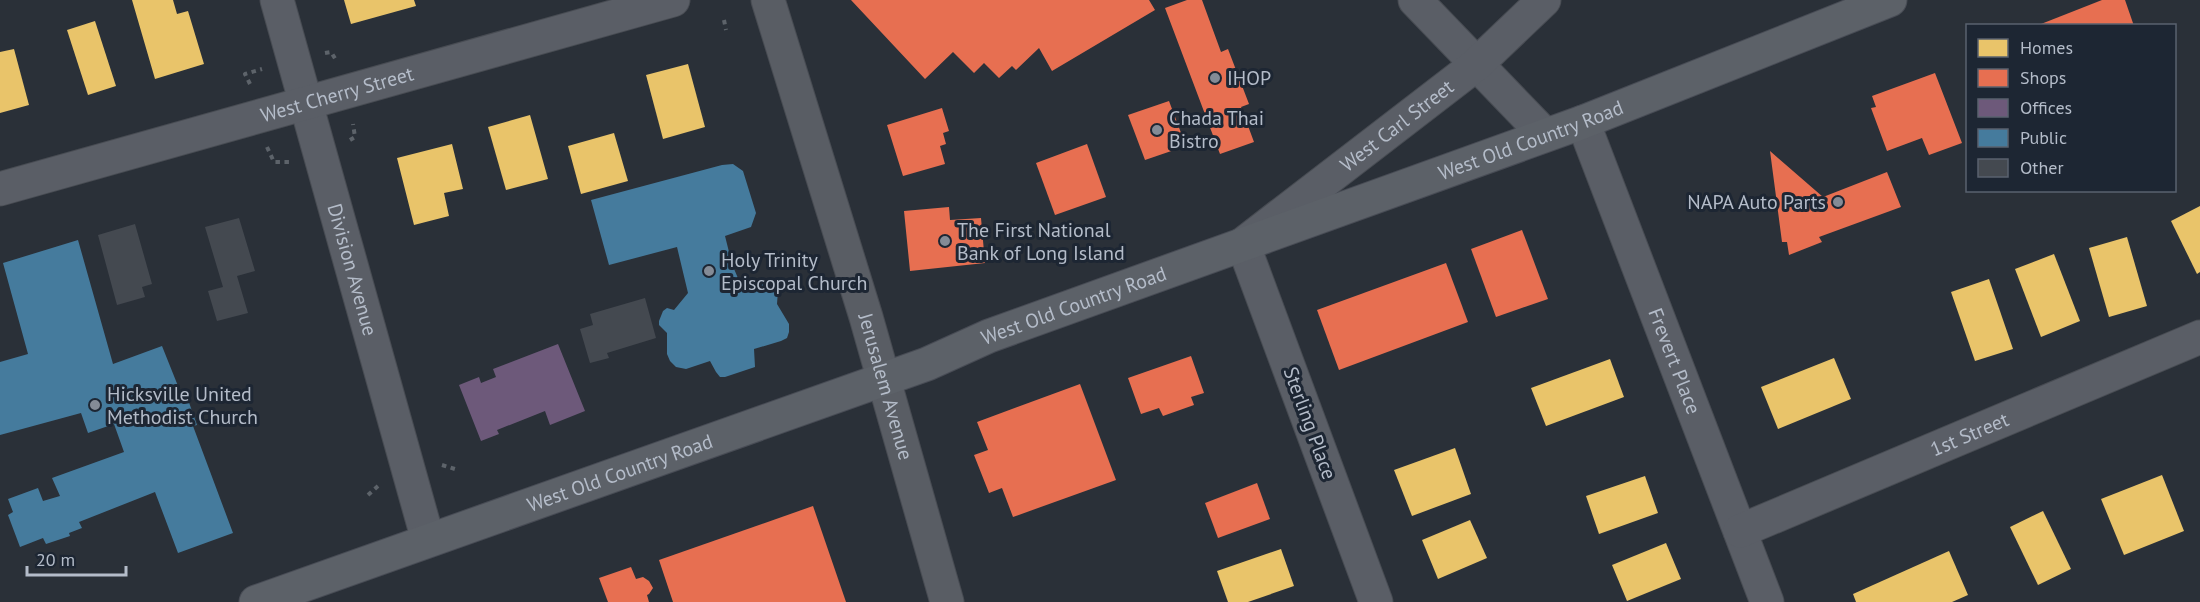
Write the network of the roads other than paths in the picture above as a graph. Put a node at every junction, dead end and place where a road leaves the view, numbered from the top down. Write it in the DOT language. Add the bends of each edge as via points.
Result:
graph roads {
  1 [pos="277,0"];
  2 [pos="673,0"];
  3 [pos="768,0"];
  4 [pos="1415,0"];
  5 [pos="1544,0"];
  6 [pos="1890,0"];
  7 [pos="1477,64"];
  8 [pos="306,103"];
  9 [pos="1583,122"];
  10 [pos="1545,135"];
  11 [pos="0,189"];
  12 [pos="1243,244"];
  13 [pos="2200,337"];
  14 [pos="884,380"];
  15 [pos="1740,531"];
  16 [pos="428,540"];
  17 [pos="256,602"];
  18 [pos="947,602"];
  19 [pos="1376,602"];
  20 [pos="1767,602"];
  1 -- 8 [label="street, Division Avenue"];
  2 -- 8 [label="street, West Cherry Street"];
  3 -- 14 [label="main road, Jerusalem Avenue"];
  4 -- 7 [label="street"];
  5 -- 7 [label="street, West Carl Street"];
  6 -- 9 [label="main road, West Old Country Road"];
  7 -- 10 [label="street"];
  7 -- 12 [label="street, West Carl Street"];
  8 -- 11 [label="street, West Cherry Street"];
  8 -- 16 [label="street, Division Avenue"];
  9 -- 10 [label="main road, West Old Country Road"];
  9 -- 15 [label="street, Frevert Place"];
  10 -- 12 [label="main road, West Old Country Road"];
  12 -- 14 [label="main road, West Old Country Road" via="989,336"];
  12 -- 19 [label="street, Sterling Place"];
  13 -- 15 [label="street, 1st Street"];
  14 -- 16 [label="main road, West Old Country Road"];
  14 -- 18 [label="main road, Jerusalem Avenue"];
  15 -- 20 [label="street, Frevert Place"];
  16 -- 17 [label="main road, West Old Country Road"];
}
